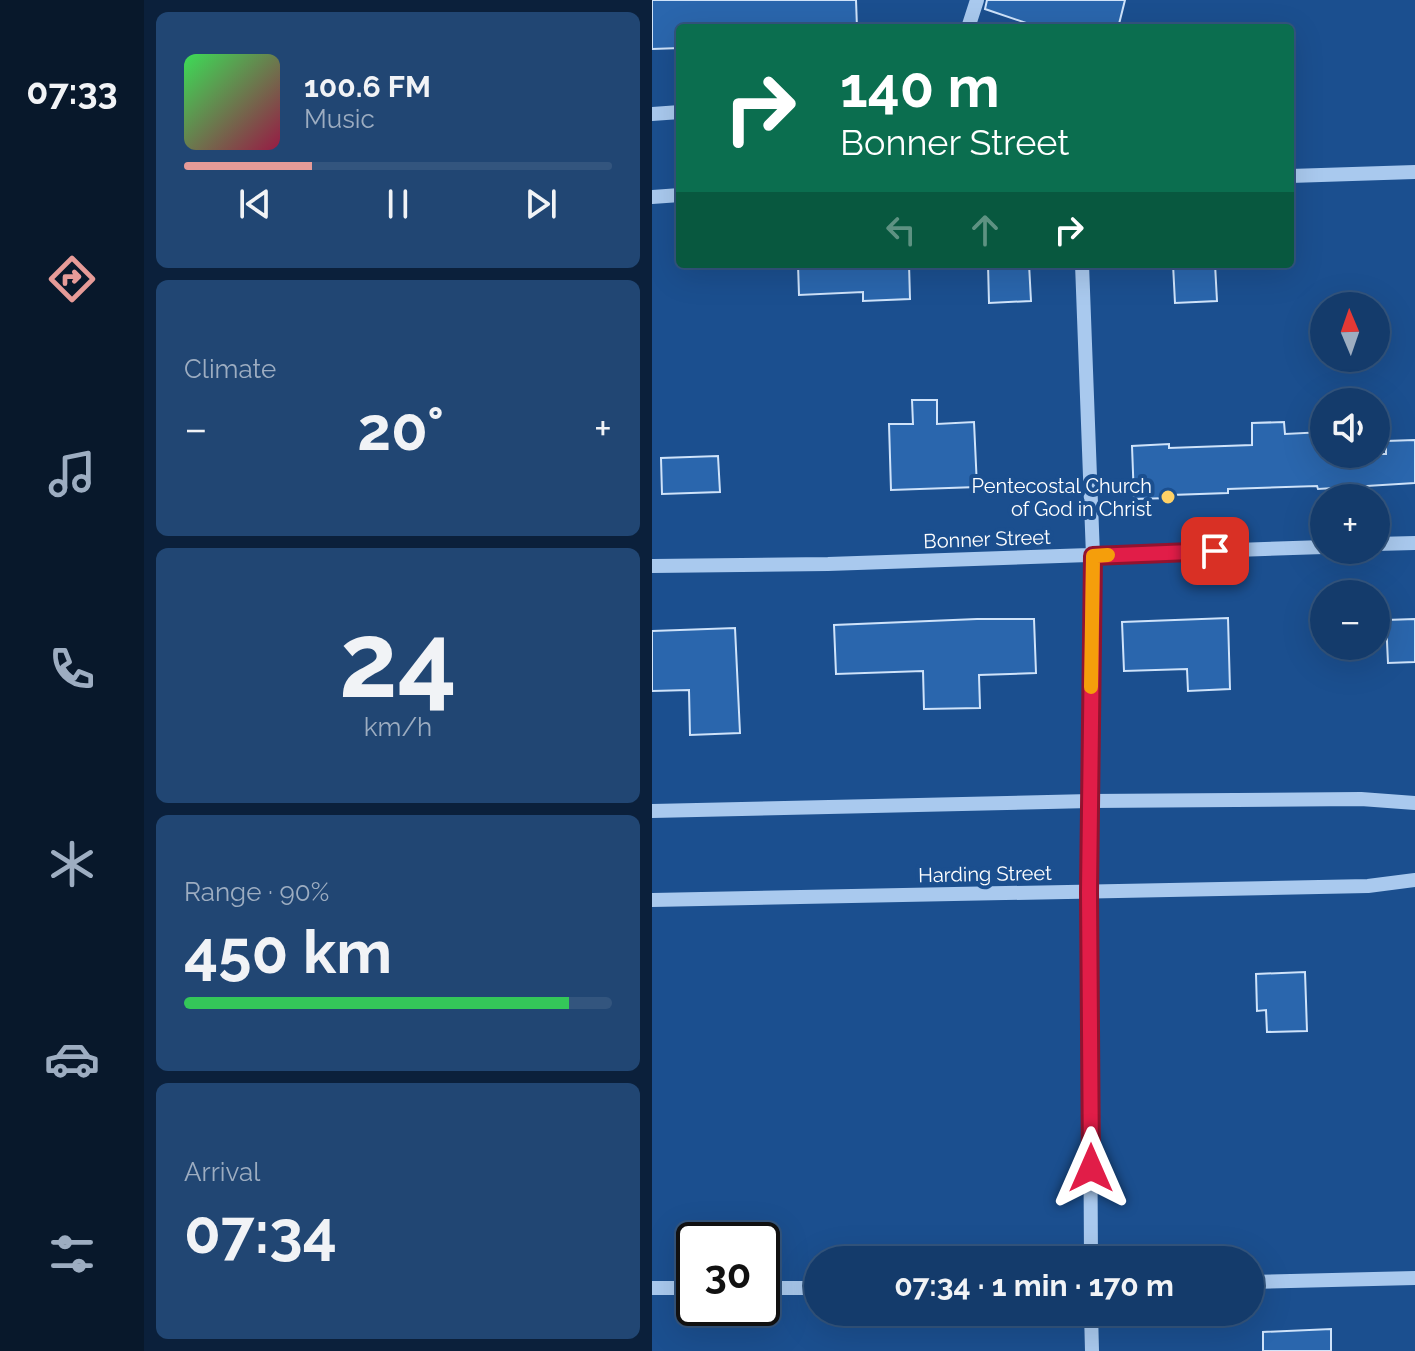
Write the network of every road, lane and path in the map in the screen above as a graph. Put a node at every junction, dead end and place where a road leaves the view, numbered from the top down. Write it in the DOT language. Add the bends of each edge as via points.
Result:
graph roads {
  1 [pos="977,0"];
  2 [pos="969,24"];
  3 [pos="676,112"];
  4 [pos="652,114"];
  5 [pos="1415,172"];
  6 [pos="1294,176"];
  7 [pos="676,195"];
  8 [pos="652,197"];
  9 [pos="1082,268"];
  10 [pos="1415,543"];
  11 [pos="1390,544"];
  12 [pos="1310,548"];
  13 [pos="1093,556"];
  14 [pos="652,566"];
  15 [pos="1090,801"];
  16 [pos="1415,803"];
  17 [pos="652,811"];
  18 [pos="1415,880"];
  19 [pos="1089,892"];
  20 [pos="652,900"];
  21 [pos="1091,1246"];
  22 [pos="1415,1278"];
  23 [pos="1264,1282"];
  24 [pos="652,1288"];
  25 [pos="676,1288"];
  26 [pos="780,1288"];
  27 [pos="804,1288"];
  28 [pos="1091,1326"];
  29 [pos="1092,1351"];
  1 -- 2 [label="street"];
  3 -- 4 [label="street"];
  5 -- 6 [label="street"];
  7 -- 8 [label="street"];
  9 -- 13 [label="street"];
  10 -- 11 [label="street"];
  12 -- 13 [label="street, Bonner Street"];
  13 -- 14 [label="street, Bonner Street"];
  13 -- 15 [label="street"];
  15 -- 16 [label="street"];
  15 -- 17 [label="street"];
  15 -- 19 [label="street"];
  18 -- 19 [label="street, Harding Street" via="1368,886"];
  19 -- 20 [label="street, Harding Street"];
  19 -- 21 [label="street"];
  22 -- 23 [label="street"];
  24 -- 25 [label="street"];
  26 -- 27 [label="street"];
  28 -- 29 [label="street"];
}
